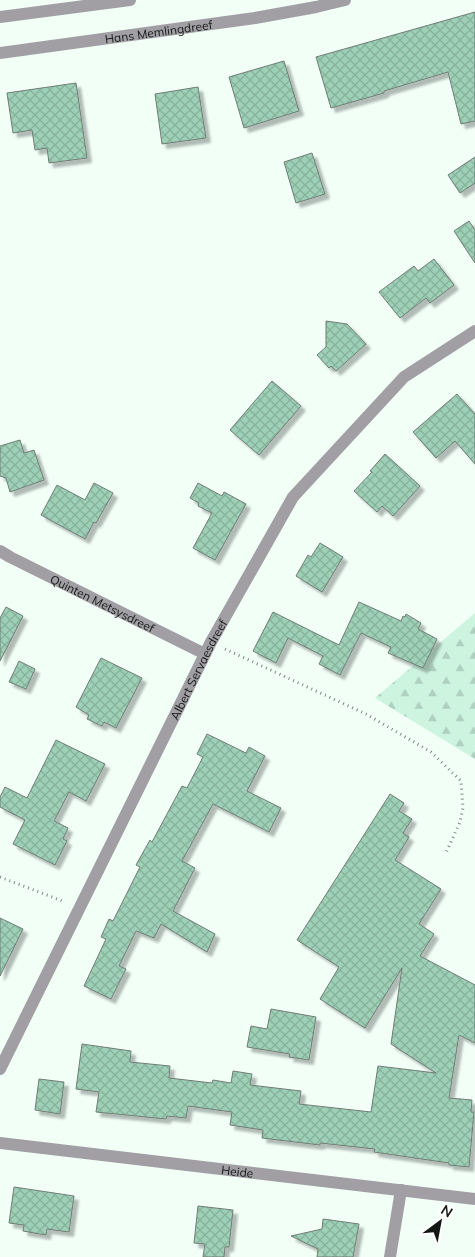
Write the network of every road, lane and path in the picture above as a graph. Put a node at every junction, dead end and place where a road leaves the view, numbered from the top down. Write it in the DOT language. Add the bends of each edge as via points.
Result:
graph roads {
  1 [pos="130,0"];
  2 [pos="344,0"];
  3 [pos="315,4"];
  4 [pos="0,17"];
  5 [pos="0,54"];
  6 [pos="475,331"];
  7 [pos="0,550"];
  8 [pos="211,642"];
  9 [pos="205,654"];
  10 [pos="445,855"];
  11 [pos="0,878"];
  12 [pos="80,908"];
  13 [pos="0,1068"];
  14 [pos="0,1142"];
  15 [pos="401,1190"];
  16 [pos="475,1199"];
  17 [pos="390,1257"];
  1 -- 4 [label="street"];
  2 -- 3 [label="street, Hans Memlingdreef"];
  3 -- 5 [label="street, Hans Memlingdreef" via="255,18"];
  6 -- 8 [label="street, Albert Servaesdreef" via="404,377 293,497"];
  7 -- 9 [label="street, Quinten Metsysdreef"];
  8 -- 9 [label="street, Albert Servaesdreef"];
  8 -- 10 [label="path" via="366,714 431,752 461,781 463,808 460,822"];
  9 -- 12 [label="street, Albert Servaesdreef"];
  11 -- 12 [label="path"];
  12 -- 13 [label="street, Albert Servaesdreef"];
  14 -- 15 [label="street, Heide"];
  15 -- 16 [label="street, Heide"];
  15 -- 17 [label="street"];
}
